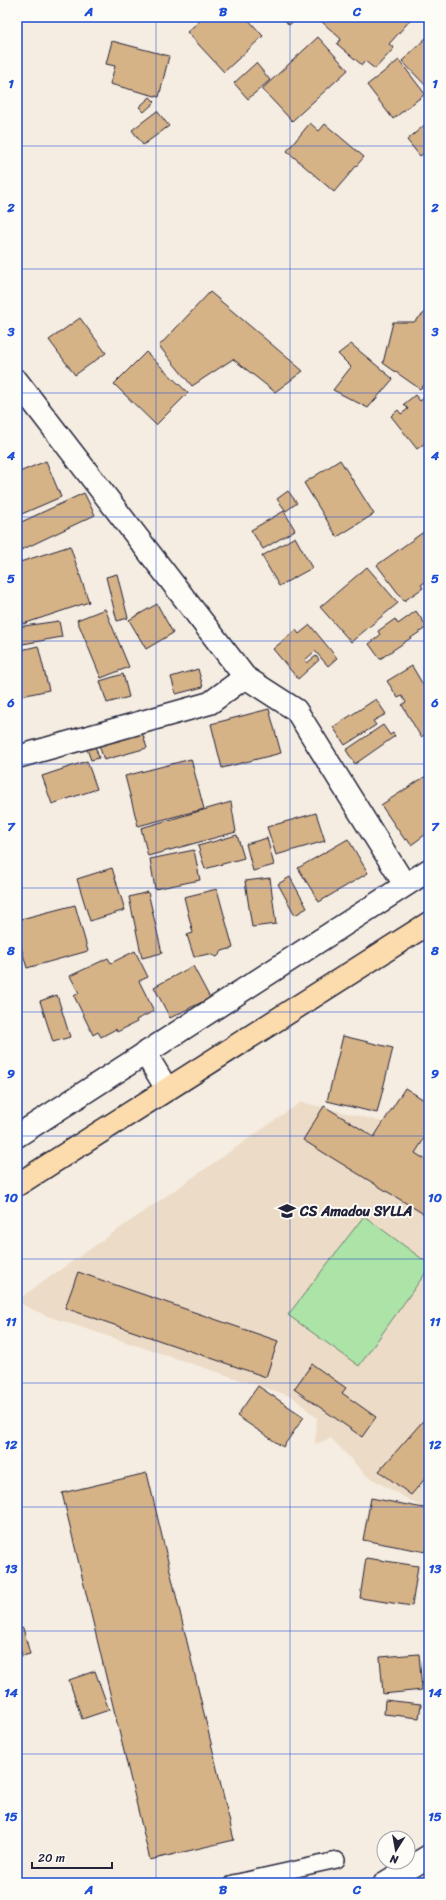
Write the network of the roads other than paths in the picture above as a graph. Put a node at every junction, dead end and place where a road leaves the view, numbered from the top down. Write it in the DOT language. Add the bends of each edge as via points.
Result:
graph roads {
  1 [pos="17,381"];
  2 [pos="245,678"];
  3 [pos="17,757"];
  4 [pos="429,870"];
  5 [pos="405,885"];
  6 [pos="429,922"];
  7 [pos="146,1053"];
  8 [pos="166,1089"];
  9 [pos="17,1136"];
  10 [pos="17,1185"];
  11 [pos="429,1856"];
  12 [pos="337,1860"];
  13 [pos="233,1883"];
  14 [pos="385,1883"];
  1 -- 2 [label="street"];
  2 -- 3 [label="street" via="210,702"];
  2 -- 5 [label="street" via="296,710"];
  4 -- 5 [label="street"];
  5 -- 7 [label="street"];
  6 -- 8 [label="main road"];
  7 -- 8 [label="street"];
  7 -- 9 [label="street"];
  8 -- 10 [label="main road"];
  11 -- 14 [label="street"];
  12 -- 13 [label="lane"];
}
